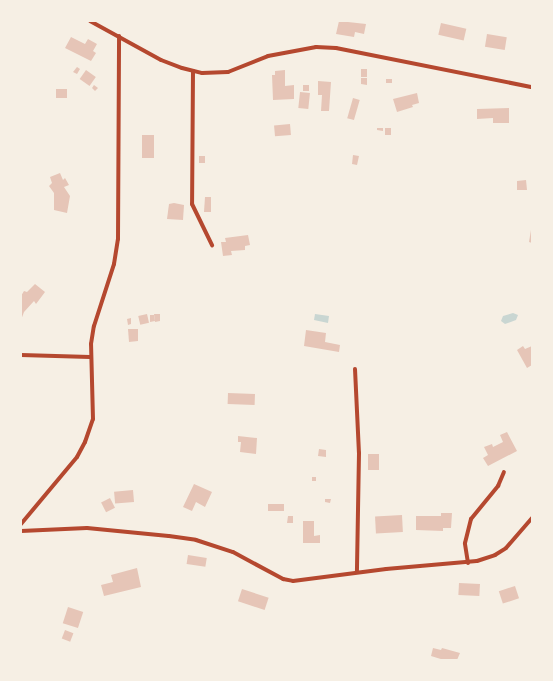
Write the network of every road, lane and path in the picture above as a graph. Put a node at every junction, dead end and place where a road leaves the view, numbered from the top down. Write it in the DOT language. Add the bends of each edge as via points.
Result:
graph roads {
  1 [pos="90,21"];
  2 [pos="119,36"];
  3 [pos="192,71"];
  4 [pos="532,87"];
  5 [pos="212,245"];
  6 [pos="21,355"];
  7 [pos="90,357"];
  8 [pos="355,369"];
  9 [pos="504,472"];
  10 [pos="532,518"];
  11 [pos="21,524"];
  12 [pos="21,531"];
  13 [pos="468,563"];
  14 [pos="357,572"];
  1 -- 2 [label="street"];
  2 -- 3 [label="street" via="161,60"];
  2 -- 7 [label="street" via="118,239 114,264 94,326"];
  3 -- 4 [label="street" via="228,72 268,56 316,47 336,48"];
  3 -- 5 [label="street" via="192,204"];
  6 -- 7 [label="street"];
  7 -- 11 [label="street" via="94,408 85,442 68,469"];
  8 -- 14 [label="street" via="359,454"];
  9 -- 13 [label="street" via="498,486 471,519 465,543"];
  10 -- 13 [label="street" via="506,548 484,560"];
  12 -- 14 [label="street" via="87,528 196,540 233,552 283,579 294,581"];
  13 -- 14 [label="street"];
}
